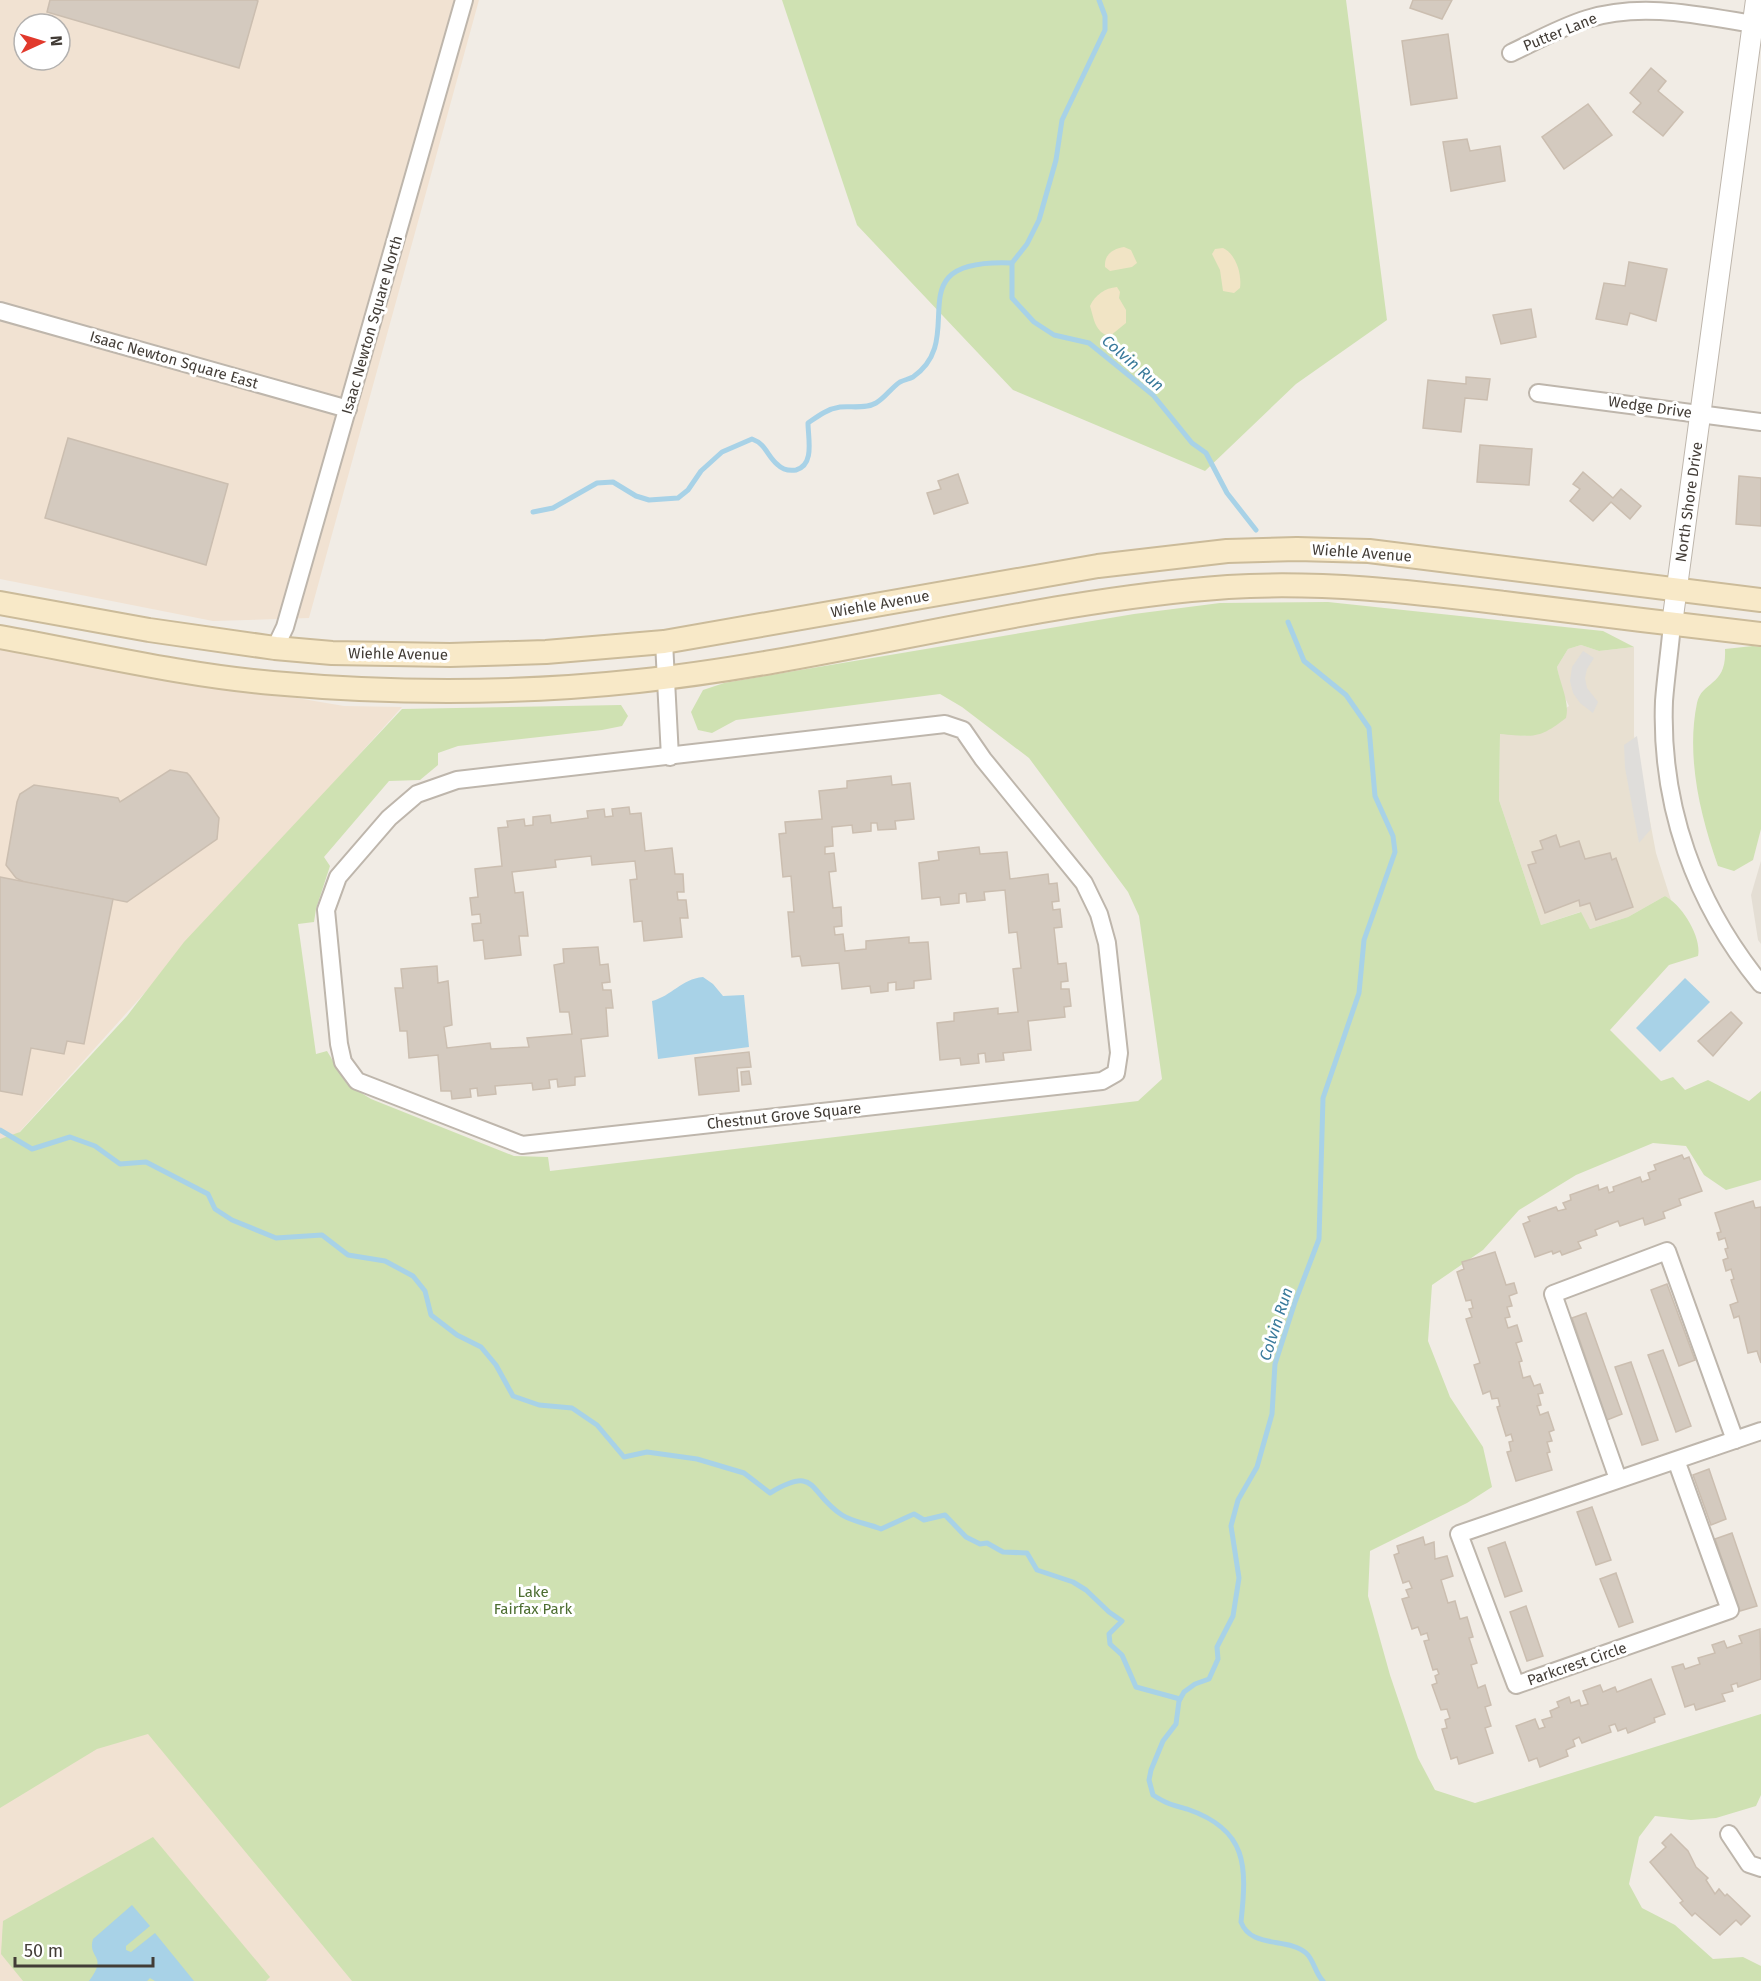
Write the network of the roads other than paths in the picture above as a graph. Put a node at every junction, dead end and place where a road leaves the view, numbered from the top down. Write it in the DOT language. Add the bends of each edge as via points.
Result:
graph roads {
  1 [pos="464,0"];
  2 [pos="1756,0"];
  3 [pos="1753,24"];
  4 [pos="1511,53"];
  5 [pos="0,311"];
  6 [pos="1538,393"];
  7 [pos="348,409"];
  8 [pos="1701,415"];
  9 [pos="1761,422"];
  10 [pos="1677,589"];
  11 [pos="1761,600"];
  12 [pos="0,603"];
  13 [pos="1672,624"];
  14 [pos="1761,634"];
  15 [pos="0,637"];
  16 [pos="664,642"];
  17 [pos="275,648"];
  18 [pos="665,678"];
  19 [pos="670,757"];
  20 [pos="1761,984"];
  21 [pos="1761,1431"];
  22 [pos="1735,1440"];
  23 [pos="1676,1460"];
  24 [pos="1618,1479"];
  25 [pos="1729,1834"];
  26 [pos="1761,1868"];
  1 -- 7 [label="street, Isaac Newton Square North"];
  2 -- 3 [label="street, North Shore Drive"];
  3 -- 4 [label="street, Putter Lane" via="1683,13 1612,12"];
  3 -- 8 [label="street, North Shore Drive"];
  5 -- 7 [label="street, Isaac Newton Square East"];
  6 -- 8 [label="street, Wedge Drive"];
  7 -- 17 [label="street, Isaac Newton Square North" via="285,627"];
  8 -- 9 [label="street, Wedge Drive"];
  8 -- 10 [label="street, North Shore Drive"];
  10 -- 11 [label="main road, Wiehle Avenue"];
  10 -- 13 [label="street, North Shore Drive"];
  10 -- 16 [label="main road, Wiehle Avenue" via="1369,551 1227,551 1098,566"];
  12 -- 17 [label="main road, Wiehle Avenue"];
  13 -- 14 [label="main road"];
  13 -- 18 [label="main road" via="1369,588 1230,587 1114,600"];
  13 -- 20 [label="street, North Shore Drive" via="1664,702 1667,773 1677,822 1709,907"];
  15 -- 18 [label="main road" via="206,675 294,684 452,691"];
  16 -- 17 [label="main road, Wiehle Avenue" via="450,655"];
  16 -- 18 [label="street"];
  18 -- 19 [label="street"];
  19 -- 19 [label="street, Chestnut Grove Square" via="457,780 417,794 389,818 338,877 326,910 339,1044 344,1062 357,1081 522,1145 1102,1081 1116,1073 1119,1053 1115,1008 1107,943 1099,914 1084,884 963,730 934,725"];
  21 -- 22 [label="street, Parkcrest Circle"];
  22 -- 23 [label="street, Parkcrest Circle"];
  22 -- 24 [label="street" via="1667,1251 1553,1294"];
  23 -- 24 [label="street, Parkcrest Circle"];
  23 -- 24 [label="street, Parkcrest Circle" via="1730,1610 1516,1685 1459,1534"];
  25 -- 26 [label="street" via="1749,1864"];
}
